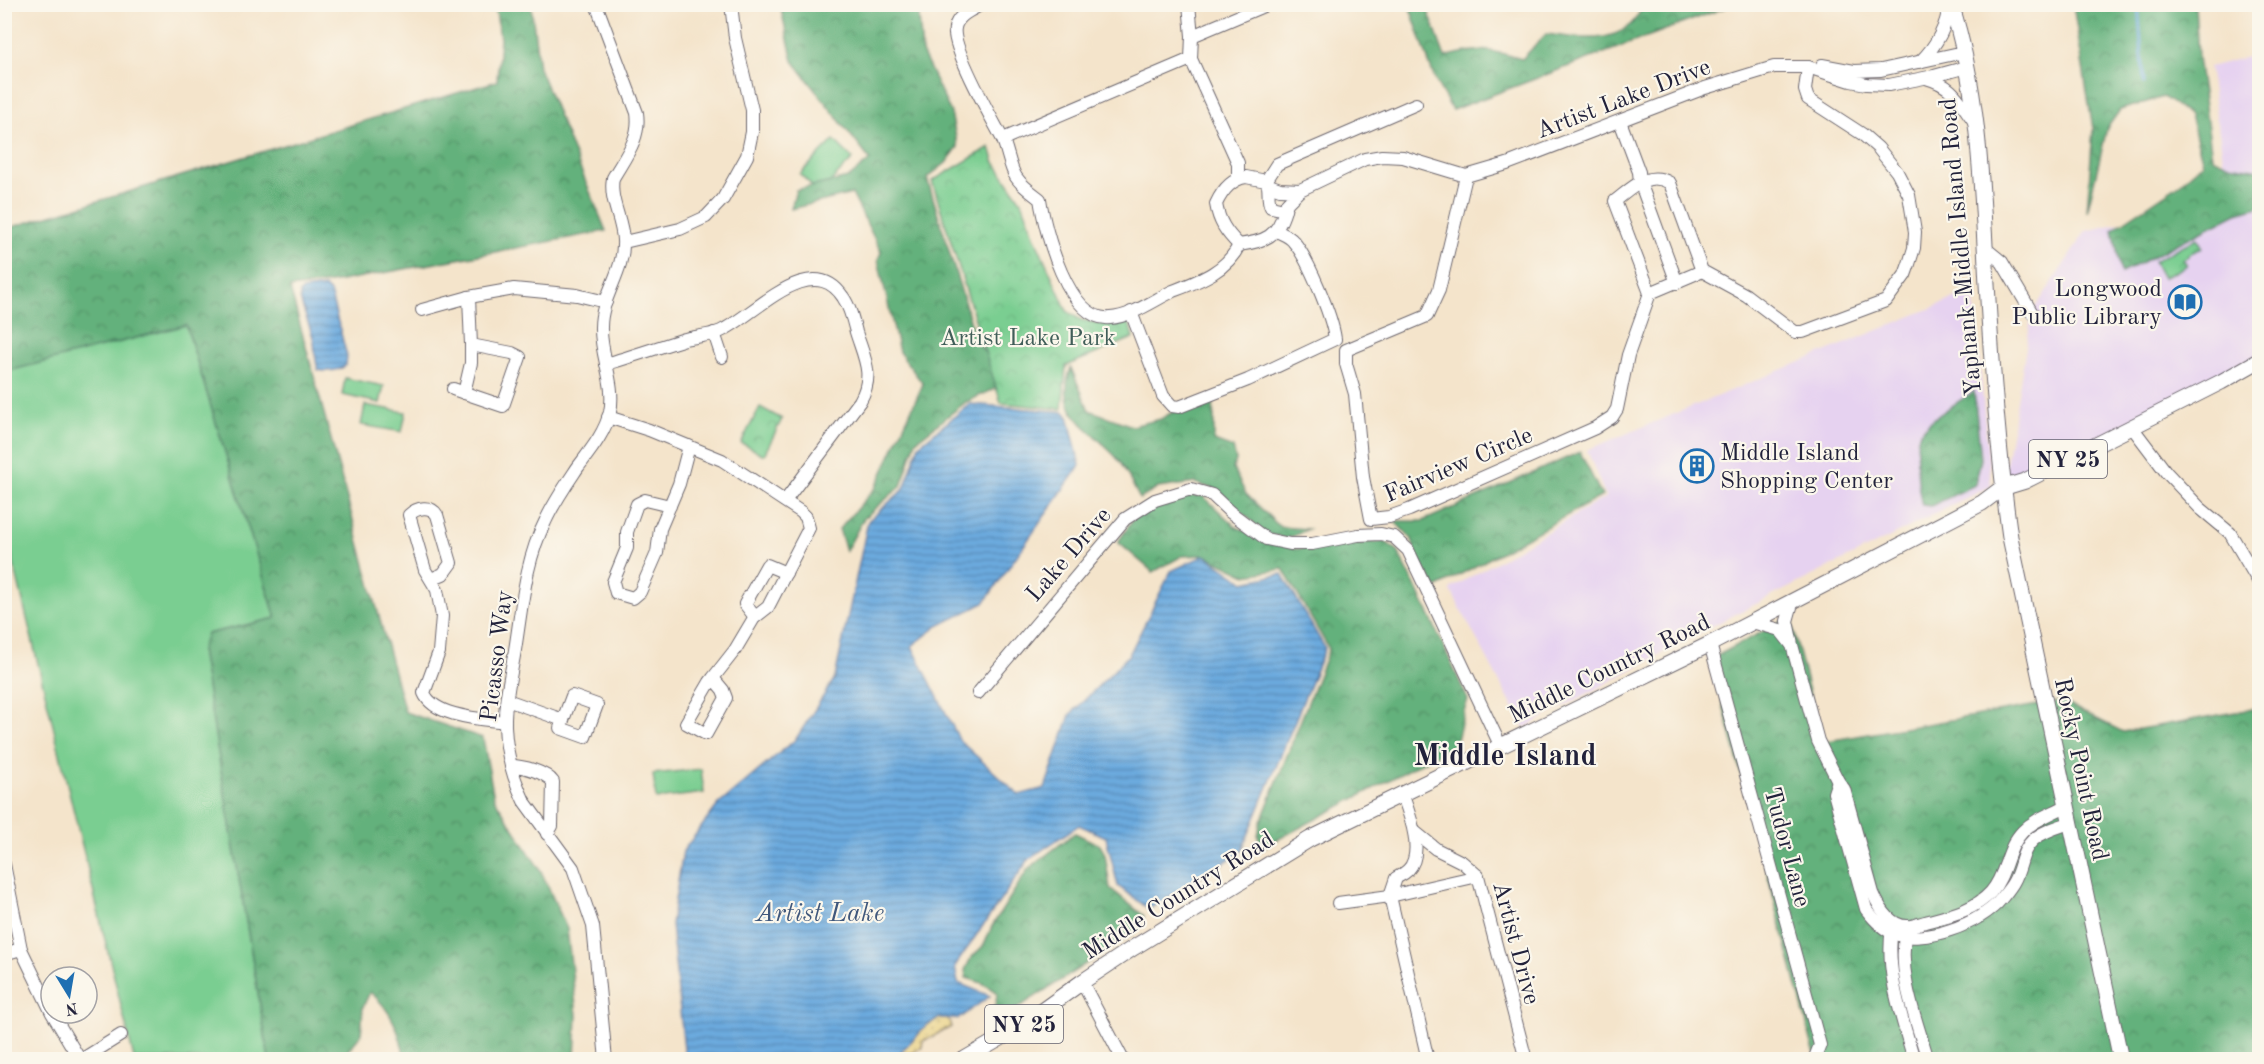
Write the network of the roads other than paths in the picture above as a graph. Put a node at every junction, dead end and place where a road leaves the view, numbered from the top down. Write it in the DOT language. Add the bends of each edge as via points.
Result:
graph roads {
  1 [pos="596,4"];
  2 [pos="731,4"];
  3 [pos="982,4"];
  4 [pos="1189,4"];
  5 [pos="1268,4"];
  6 [pos="1950,4"];
  7 [pos="1192,36"];
  8 [pos="1191,58"];
  9 [pos="1965,60"];
  10 [pos="1920,62"];
  11 [pos="1809,67"];
  12 [pos="1925,78"];
  13 [pos="1416,104"];
  14 [pos="1620,121"];
  15 [pos="1974,121"];
  16 [pos="1003,140"];
  17 [pos="1466,176"];
  18 [pos="1238,178"];
  19 [pos="1640,182"];
  20 [pos="1267,183"];
  21 [pos="1300,190"];
  22 [pos="1285,210"];
  23 [pos="1277,231"];
  24 [pos="624,242"];
  25 [pos="1239,245"];
  26 [pos="1986,249"];
  27 [pos="1702,271"];
  28 [pos="1677,283"];
  29 [pos="1650,293"];
  30 [pos="469,297"];
  31 [pos="606,302"];
  32 [pos="422,310"];
  33 [pos="1131,312"];
  34 [pos="2032,313"];
  35 [pos="714,333"];
  36 [pos="471,345"];
  37 [pos="722,357"];
  38 [pos="2259,360"];
  39 [pos="606,364"];
  40 [pos="608,417"];
  41 [pos="2132,426"];
  42 [pos="689,446"];
  43 [pos="2002,488"];
  44 [pos="784,501"];
  45 [pos="670,506"];
  46 [pos="786,573"];
  47 [pos="432,579"];
  48 [pos="2259,584"];
  49 [pos="1793,600"];
  50 [pos="755,617"];
  51 [pos="1752,622"];
  52 [pos="1710,644"];
  53 [pos="1792,645"];
  54 [pos="713,678"];
  55 [pos="978,693"];
  56 [pos="507,700"];
  57 [pos="563,720"];
  58 [pos="505,722"];
  59 [pos="1501,747"];
  60 [pos="512,766"];
  61 [pos="1402,793"];
  62 [pos="2066,806"];
  63 [pos="2070,823"];
  64 [pos="1415,832"];
  65 [pos="547,834"];
  66 [pos="4,864"];
  67 [pos="1478,876"];
  68 [pos="1390,896"];
  69 [pos="1338,903"];
  70 [pos="1893,927"];
  71 [pos="1906,932"];
  72 [pos="21,949"];
  73 [pos="4,954"];
  74 [pos="1082,982"];
  75 [pos="39,986"];
  76 [pos="599,1003"];
  77 [pos="60,1025"];
  78 [pos="121,1035"];
  79 [pos="80,1059"];
  80 [pos="597,1059"];
  81 [pos="606,1059"];
  82 [pos="963,1059"];
  83 [pos="1123,1059"];
  84 [pos="1428,1059"];
  85 [pos="1526,1059"];
  86 [pos="1814,1059"];
  87 [pos="1914,1059"];
  88 [pos="1928,1059"];
  89 [pos="2121,1059"];
  1 -- 24 [label="street" via="639,126 612,183"];
  2 -- 24 [label="street" via="752,110 747,156 723,199 706,217 680,229"];
  3 -- 16 [label="street" via="960,18 954,36 984,107"];
  4 -- 7 [label="street"];
  5 -- 7 [label="street"];
  6 -- 9 [label="main road, Yaphank-Middle Island Road"];
  6 -- 10 [label="street" via="1938,43"];
  7 -- 8 [label="street"];
  8 -- 16 [label="street"];
  8 -- 18 [label="street" via="1238,163"];
  9 -- 10 [label="street"];
  9 -- 12 [label="street, Artist Lake Drive"];
  9 -- 15 [label="main road, Yaphank-Middle Island Road"];
  10 -- 11 [label="street" via="1881,70 1854,71 1824,64"];
  11 -- 12 [label="street, Artist Lake Drive" via="1866,84 1889,85"];
  11 -- 14 [label="street, Artist Lake Drive" via="1774,67 1749,74"];
  11 -- 27 [label="street" via="1805,90 1808,99 1878,148 1909,195 1914,248 1905,275 1886,301 1800,333 1746,295"];
  12 -- 15 [label="street" via="1941,83 1955,94"];
  13 -- 20 [label="street" via="1277,164"];
  14 -- 17 [label="street, Artist Lake Drive"];
  14 -- 19 [label="street"];
  15 -- 26 [label="main road, Yaphank-Middle Island Road"];
  16 -- 33 [label="street" via="1015,176 1040,199 1045,225 1076,301 1091,314 1109,319"];
  17 -- 21 [label="street" via="1403,157 1382,156 1365,159"];
  17 -- 29 [label="street, Fairview Circle" via="1439,290 1427,316 1346,350 1371,519 1409,510 1612,417"];
  18 -- 20 [label="street"];
  18 -- 25 [label="street" via="1216,204 1225,230"];
  19 -- 27 [label="street" via="1657,178 1670,183"];
  19 -- 28 [label="street"];
  19 -- 29 [label="street" via="1615,201"];
  20 -- 21 [label="street" via="1280,189"];
  20 -- 22 [label="street" via="1271,207"];
  21 -- 22 [label="street"];
  22 -- 23 [label="street"];
  23 -- 25 [label="street" via="1264,240"];
  23 -- 33 [label="street" via="1292,239 1310,268 1334,326 1335,339 1179,407 1172,406 1163,396"];
  24 -- 31 [label="street, Picasso Way"];
  25 -- 33 [label="street" via="1230,260 1204,279"];
  26 -- 34 [label="street" via="2002,262"];
  26 -- 43 [label="main road, Yaphank-Middle Island Road"];
  27 -- 28 [label="street"];
  28 -- 29 [label="street"];
  30 -- 31 [label="street" via="514,290 577,295"];
  30 -- 32 [label="street"];
  30 -- 36 [label="street"];
  31 -- 39 [label="street, Picasso Way" via="601,327"];
  35 -- 37 [label="street"];
  35 -- 39 [label="street"];
  35 -- 44 [label="street" via="800,281 829,284 849,308 867,367 868,385 860,402"];
  36 -- 36 [label="street" via="520,357 503,406 458,391 471,363"];
  38 -- 41 [label="main road, Middle Country Road / NY 25"];
  39 -- 40 [label="street, Picasso Way" via="611,384"];
  40 -- 42 [label="street"];
  40 -- 56 [label="street, Picasso Way" via="602,433 556,501 535,546"];
  41 -- 43 [label="main road, Middle Country Road / NY 25" via="2025,481"];
  41 -- 48 [label="street" via="2166,472 2230,533"];
  42 -- 44 [label="street" via="722,460"];
  42 -- 45 [label="street"];
  43 -- 49 [label="main road, Middle Country Road / NY 25" via="1982,503"];
  43 -- 62 [label="main road, Rocky Point Road"];
  44 -- 46 [label="street" via="809,522"];
  45 -- 45 [label="street" via="660,529 657,553 640,592 633,598 616,593 613,582 627,548 627,532 637,504 645,501"];
  46 -- 50 [label="street" via="768,607"];
  46 -- 50 [label="street" via="767,565 745,604"];
  47 -- 47 [label="street" via="425,570 409,515 427,507 437,515 451,563 443,574"];
  47 -- 58 [label="street" via="441,604 442,627 439,652 425,686 427,700 451,713"];
  49 -- 51 [label="main road, Middle Country Road / NY 25"];
  49 -- 53 [label="street" via="1787,621"];
  50 -- 54 [label="street"];
  51 -- 52 [label="main road, Middle Country Road / NY 25"];
  51 -- 53 [label="street" via="1780,630"];
  52 -- 59 [label="main road, Middle Country Road / NY 25"];
  52 -- 86 [label="street, Tudor Lane" via="1820,1045"];
  53 -- 70 [label="street" via="1818,741 1844,789 1873,893"];
  55 -- 59 [label="street, Lake Drive" via="1125,519 1155,500 1191,489 1212,495 1266,539 1312,544 1358,535 1394,537 1408,550"];
  56 -- 57 [label="street"];
  56 -- 58 [label="street, Picasso Way"];
  58 -- 60 [label="street, Picasso Way"];
  59 -- 61 [label="main road, Middle Country Road / NY 25"];
  60 -- 65 [label="street, Picasso Way" via="524,801"];
  60 -- 65 [label="street" via="550,777 553,782 552,826"];
  61 -- 64 [label="street"];
  61 -- 74 [label="main road, Middle Country Road / NY 25" via="1310,839"];
  62 -- 63 [label="main road, Rocky Point Road"];
  62 -- 71 [label="street" via="2023,831 2011,846 1992,891 1978,903"];
  63 -- 71 [label="street" via="2033,840 2015,880 1993,909 1966,925 1916,938"];
  63 -- 89 [label="main road, Rocky Point Road"];
  64 -- 67 [label="street, Artist Drive"];
  64 -- 68 [label="street" via="1413,863 1395,878"];
  65 -- 76 [label="street, Picasso Way" via="573,868 589,912"];
  66 -- 72 [label="street"];
  67 -- 68 [label="street"];
  67 -- 85 [label="street, Artist Drive"];
  68 -- 69 [label="street"];
  68 -- 84 [label="street"];
  70 -- 71 [label="street"];
  70 -- 87 [label="street" via="1893,983"];
  71 -- 88 [label="street" via="1905,978"];
  72 -- 73 [label="street"];
  72 -- 75 [label="street"];
  74 -- 82 [label="main road, Middle Country Road / NY 25" via="1018,1028"];
  74 -- 83 [label="street"];
  76 -- 80 [label="street, Picasso Way"];
  76 -- 81 [label="street, Picasso Way"];
  77 -- 79 [label="street"];
  78 -- 79 [label="street"];
}
